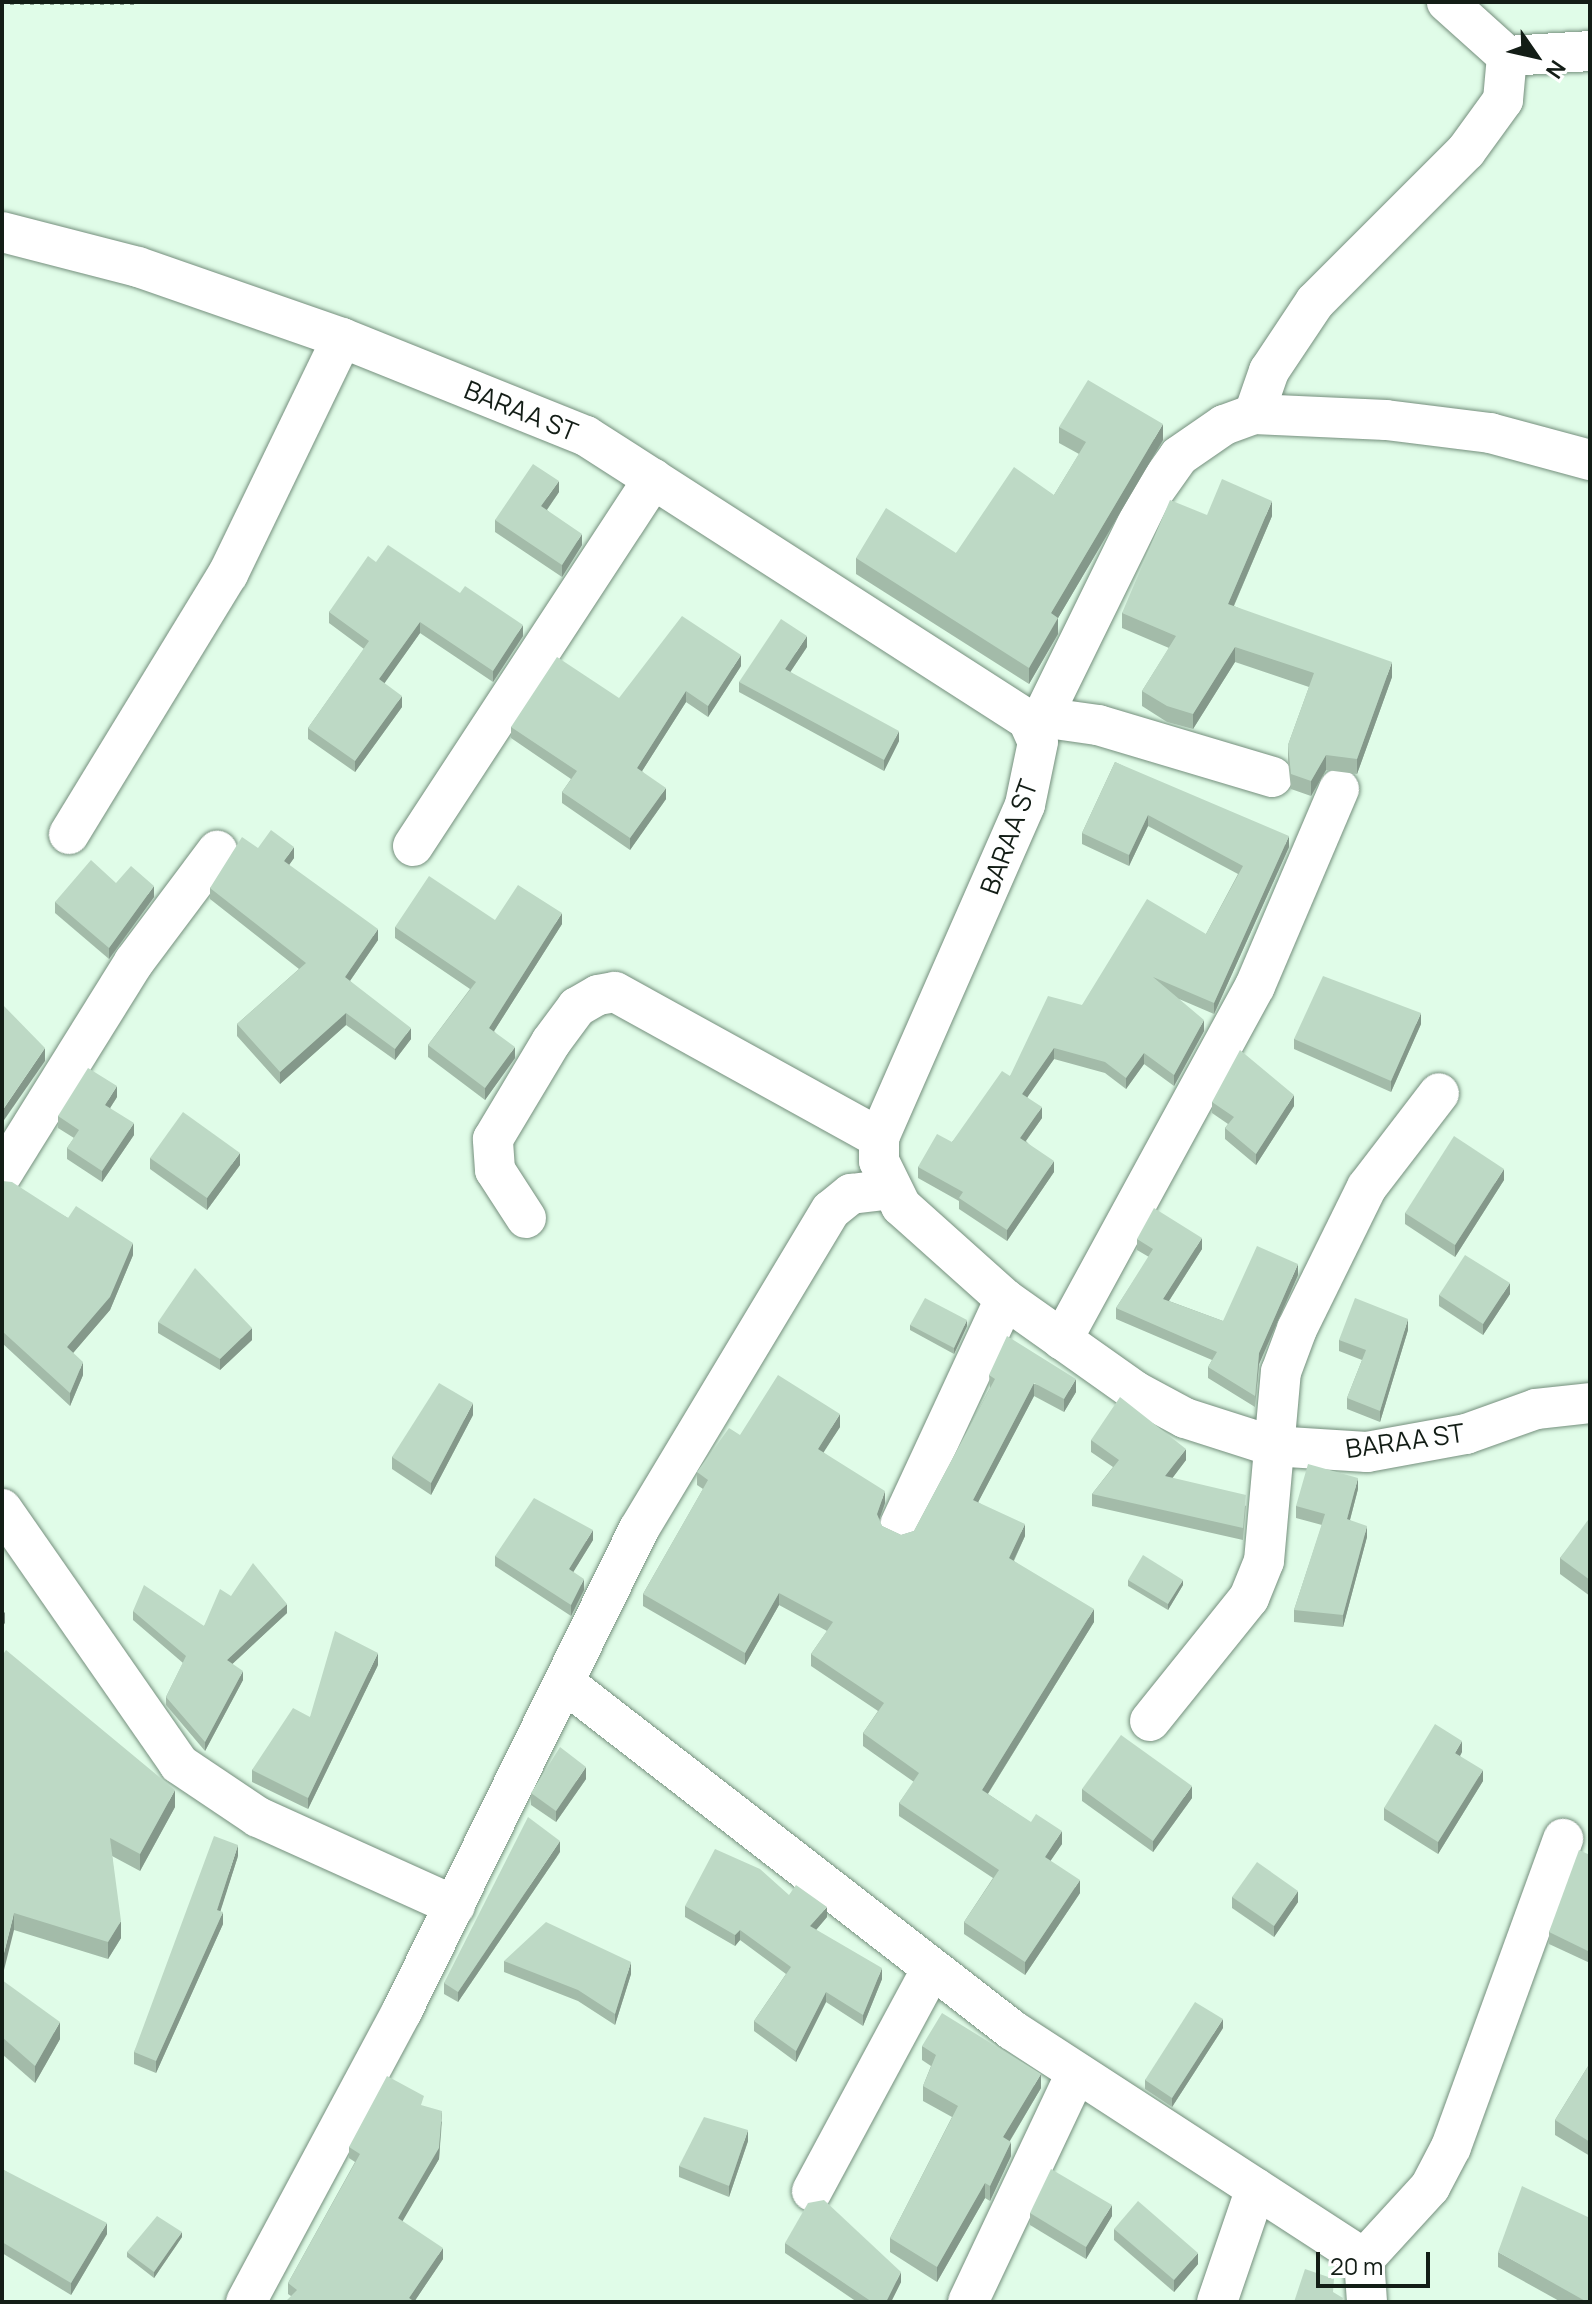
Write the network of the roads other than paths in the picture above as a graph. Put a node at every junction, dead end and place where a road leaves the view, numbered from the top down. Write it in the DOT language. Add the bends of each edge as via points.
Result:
graph roads {
  1 [pos="1447,2"];
  2 [pos="1590,51"];
  3 [pos="1507,56"];
  4 [pos="2,232"];
  5 [pos="342,338"];
  6 [pos="1254,414"];
  7 [pos="1590,460"];
  8 [pos="653,479"];
  9 [pos="1038,723"];
  10 [pos="1272,777"];
  11 [pos="1339,789"];
  12 [pos="69,834"];
  13 [pos="413,846"];
  14 [pos="217,851"];
  15 [pos="1439,1093"];
  16 [pos="879,1138"];
  17 [pos="2,1174"];
  18 [pos="889,1189"];
  19 [pos="526,1218"];
  20 [pos="1005,1299"];
  21 [pos="1062,1340"];
  22 [pos="1590,1403"];
  23 [pos="1272,1446"];
  24 [pos="2,1509"];
  25 [pos="900,1525"];
  26 [pos="566,1684"];
  27 [pos="1150,1721"];
  28 [pos="1563,1839"];
  29 [pos="455,1906"];
  30 [pos="931,1970"];
  31 [pos="1076,2074"];
  32 [pos="1256,2188"];
  33 [pos="812,2191"];
  34 [pos="1364,2259"];
  35 [pos="246,2302"];
  36 [pos="968,2302"];
  37 [pos="1217,2302"];
  38 [pos="1367,2302"];
  1 -- 3 [label="street"];
  2 -- 3 [label="street"];
  3 -- 6 [label="street" via="1503,100 1481,131 1315,302 1269,371"];
  4 -- 5 [label="street, BARAA ST" via="138,267"];
  5 -- 8 [label="street, BARAA ST" via="586,436"];
  5 -- 12 [label="street" via="228,574"];
  6 -- 7 [label="street" via="1490,433"];
  6 -- 9 [label="street" via="1196,440 1179,456 1098,593"];
  8 -- 9 [label="street, BARAA ST"];
  8 -- 13 [label="street"];
  9 -- 10 [label="street" via="1098,725"];
  9 -- 16 [label="street, BARAA ST" via="1025,805"];
  11 -- 21 [label="street" via="1255,986"];
  14 -- 17 [label="street" via="134,962"];
  15 -- 23 [label="street" via="1367,1187 1313,1293 1281,1372"];
  16 -- 18 [label="street"];
  16 -- 19 [label="street" via="615,992 598,995 577,1007 551,1042 493,1139 495,1170"];
  18 -- 20 [label="street, BARAA ST" via="944,1249"];
  18 -- 26 [label="street" via="851,1194 831,1210 639,1529"];
  20 -- 21 [label="street, BARAA ST"];
  20 -- 25 [label="street"];
  21 -- 23 [label="street, BARAA ST" via="1185,1418"];
  22 -- 23 [label="street, BARAA ST" via="1536,1409 1466,1434 1367,1452"];
  23 -- 27 [label="street" via="1264,1561 1249,1598"];
  24 -- 29 [label="street" via="179,1764 258,1817"];
  26 -- 29 [label="street"];
  26 -- 30 [label="street"];
  28 -- 34 [label="street" via="1451,2147 1430,2187"];
  29 -- 35 [label="street"];
  30 -- 31 [label="street"];
  30 -- 33 [label="street"];
  31 -- 32 [label="street"];
  31 -- 36 [label="street"];
  32 -- 34 [label="street"];
  32 -- 37 [label="street"];
  34 -- 38 [label="street"];
}
